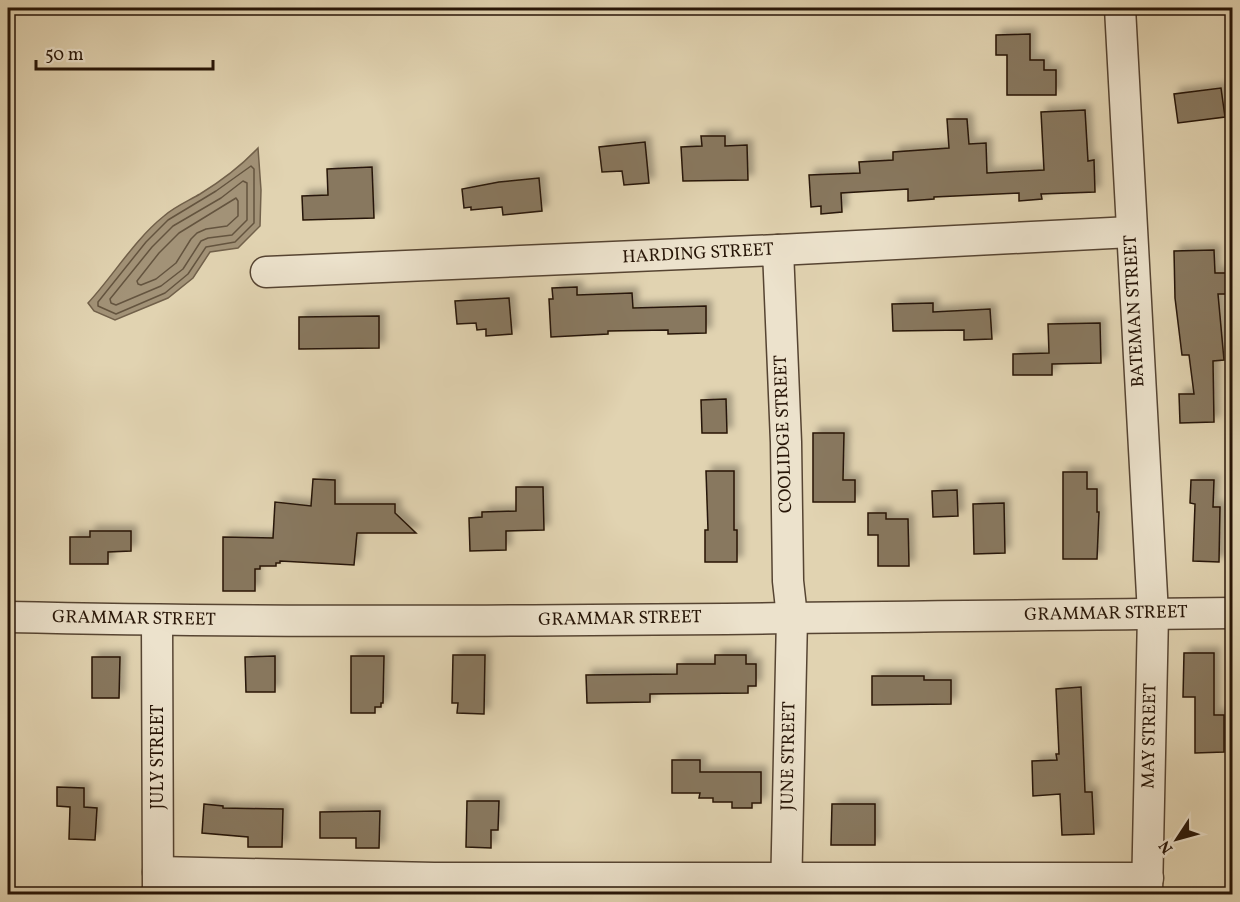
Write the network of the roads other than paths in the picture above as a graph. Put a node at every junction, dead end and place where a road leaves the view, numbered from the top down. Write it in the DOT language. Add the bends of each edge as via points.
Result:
graph roads {
  1 [pos="1120,8"];
  2 [pos="1131,232"];
  3 [pos="778,250"];
  4 [pos="266,272"];
  5 [pos="1233,613"];
  6 [pos="1153,614"];
  7 [pos="8,617"];
  8 [pos="792,617"];
  9 [pos="157,620"];
  10 [pos="158,883"];
  11 [pos="1147,886"];
  12 [pos="786,887"];
  1 -- 2 [label="street, BATEMAN STREET"];
  2 -- 3 [label="street, HARDING STREET"];
  2 -- 6 [label="street, BATEMAN STREET"];
  3 -- 4 [label="street, HARDING STREET"];
  3 -- 8 [label="street, COOLIDGE STREET"];
  5 -- 6 [label="street, GRAMMAR STREET"];
  6 -- 8 [label="street, GRAMMAR STREET"];
  6 -- 11 [label="street, MAY STREET"];
  7 -- 9 [label="street, GRAMMAR STREET"];
  8 -- 9 [label="street, GRAMMAR STREET"];
  8 -- 12 [label="street, JUNE STREET"];
  9 -- 10 [label="street, JULY STREET"];
  10 -- 12 [label="street" via="381,878"];
  11 -- 12 [label="street"];
}
